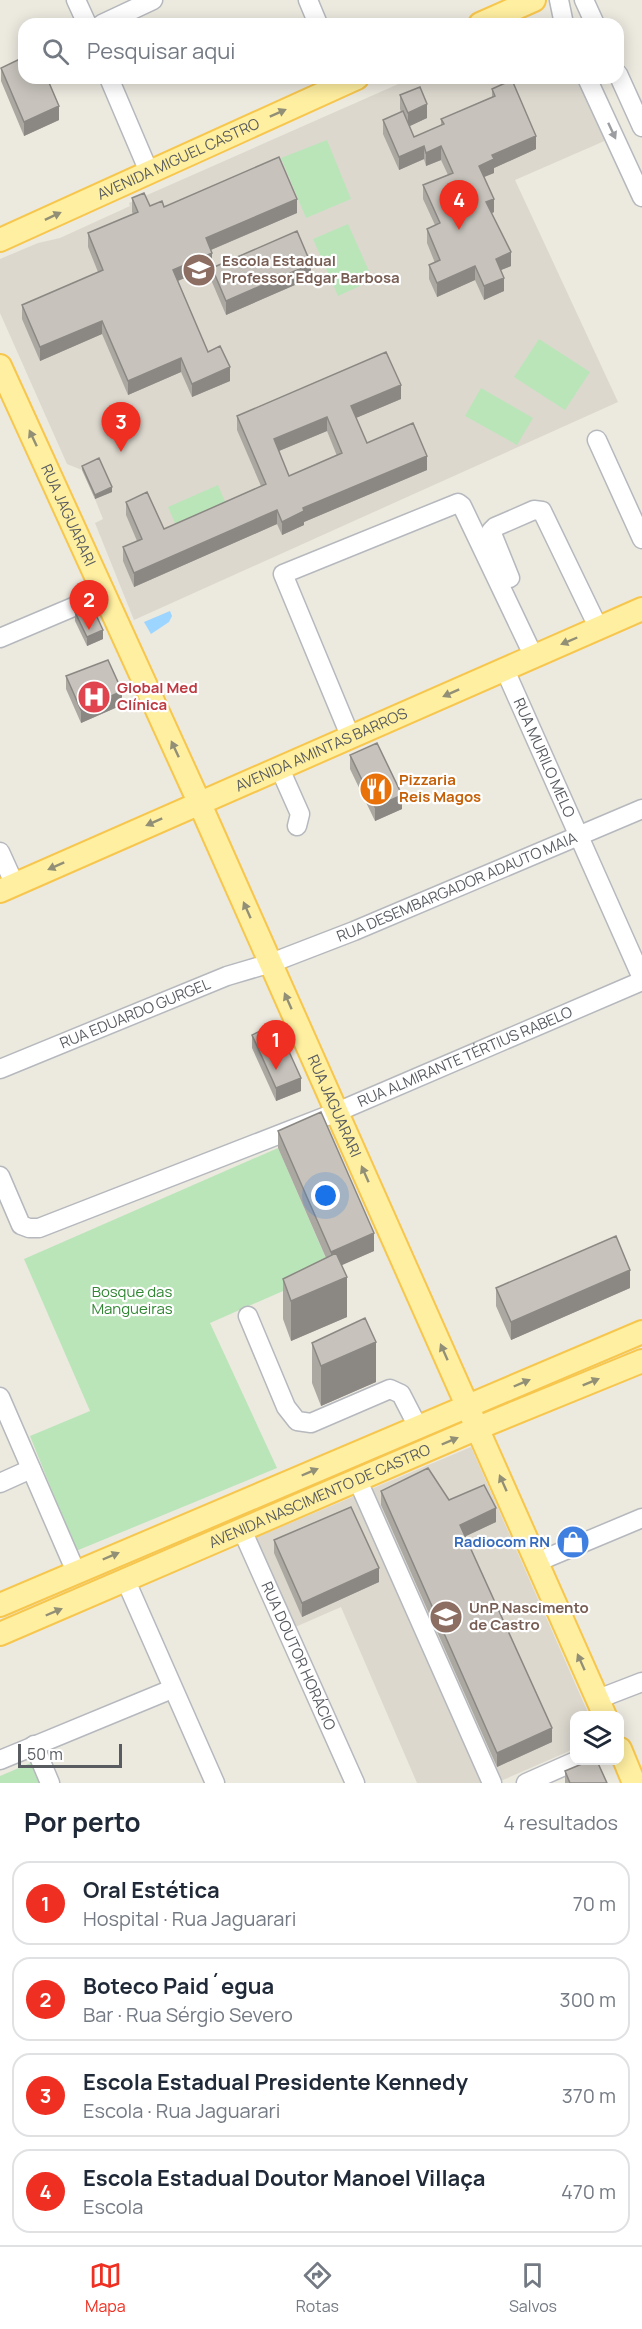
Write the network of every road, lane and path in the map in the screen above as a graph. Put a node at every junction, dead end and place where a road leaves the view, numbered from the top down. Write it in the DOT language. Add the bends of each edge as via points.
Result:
graph roads {
  1 [pos="76,0"];
  2 [pos="153,0"];
  3 [pos="308,0"];
  4 [pos="534,0"];
  5 [pos="559,0"];
  6 [pos="584,0"];
  7 [pos="84,18"];
  8 [pos="115,18"];
  9 [pos="316,18"];
  10 [pos="494,18"];
  11 [pos="563,18"];
  12 [pos="592,18"];
  13 [pos="112,84"];
  14 [pos="339,84"];
  15 [pos="590,84"];
  16 [pos="623,84"];
  17 [pos="642,127"];
  18 [pos="149,172"];
  19 [pos="642,198"];
  20 [pos="0,240"];
  21 [pos="0,366"];
  22 [pos="6,394"];
  23 [pos="597,440"];
  24 [pos="642,539"];
  25 [pos="502,590"];
  26 [pos="104,594"];
  27 [pos="642,609"];
  28 [pos="598,628"];
  29 [pos="0,638"];
  30 [pos="534,657"];
  31 [pos="505,670"];
  32 [pos="351,738"];
  33 [pos="280,769"];
  34 [pos="200,802"];
  35 [pos="642,809"];
  36 [pos="297,826"];
  37 [pos="578,836"];
  38 [pos="0,852"];
  39 [pos="7,888"];
  40 [pos="271,963"];
  41 [pos="642,979"];
  42 [pos="0,1069"];
  43 [pos="337,1112"];
  44 [pos="0,1176"];
  45 [pos="248,1316"];
  46 [pos="642,1332"];
  47 [pos="642,1362"];
  48 [pos="0,1397"];
  49 [pos="468,1405"];
  50 [pos="418,1426"];
  51 [pos="478,1428"];
  52 [pos="31,1469"];
  53 [pos="358,1481"];
  54 [pos="0,1483"];
  55 [pos="268,1490"];
  56 [pos="302,1504"];
  57 [pos="642,1518"];
  58 [pos="242,1530"];
  59 [pos="537,1562"];
  60 [pos="75,1572"];
  61 [pos="126,1581"];
  62 [pos="30,1592"];
  63 [pos="0,1605"];
  64 [pos="6,1632"];
  65 [pos="642,1682"];
  66 [pos="172,1689"];
  67 [pos="601,1708"];
  68 [pos="34,1745"];
  69 [pos="624,1759"];
  70 [pos="0,1760"];
  71 [pos="570,1764"];
  72 [pos="50,1783"];
  73 [pos="215,1783"];
  74 [pos="355,1783"];
  75 [pos="492,1783"];
  76 [pos="526,1783"];
  77 [pos="634,1783"];
  1 -- 7 [label="street"];
  2 -- 8 [label="street"];
  3 -- 9 [label="street"];
  4 -- 10 [label="main road"];
  5 -- 11 [label="street"];
  6 -- 12 [label="street"];
  13 -- 18 [label="street"];
  18 -- 14 [label="main road, AVENIDA MIGUEL CASTRO, one-way"];
  15 -- 19 [label="street, one-way"];
  16 -- 17 [label="street"];
  20 -- 18 [label="main road, AVENIDA MIGUEL CASTRO, one-way"];
  21 -- 22 [label="main road, RUA JAGUARARI"];
  26 -- 22 [label="main road, RUA JAGUARARI, one-way"];
  23 -- 24 [label="street"];
  25 -- 28 [label="street" via="512,585 491,531 534,510 542,511"];
  25 -- 30 [label="street"];
  25 -- 32 [label="street" via="458,503 283,574"];
  26 -- 29 [label="street"];
  34 -- 26 [label="main road, RUA JAGUARARI, one-way"];
  27 -- 28 [label="main road, AVENIDA AMINTAS BARROS"];
  28 -- 30 [label="main road, AVENIDA AMINTAS BARROS, one-way"];
  30 -- 31 [label="main road, AVENIDA AMINTAS BARROS"];
  31 -- 32 [label="main road, AVENIDA AMINTAS BARROS, one-way"];
  31 -- 37 [label="street, RUA MURILO MELO"];
  32 -- 33 [label="main road, AVENIDA AMINTAS BARROS"];
  33 -- 34 [label="main road, AVENIDA AMINTAS BARROS"];
  33 -- 36 [label="street" via="300,814"];
  34 -- 39 [label="main road, AVENIDA AMINTAS BARROS, one-way"];
  40 -- 34 [label="main road, RUA JAGUARARI, one-way"];
  35 -- 37 [label="street, RUA DESEMBARGADOR ADAUTO MAIA"];
  37 -- 40 [label="street, RUA DESEMBARGADOR ADAUTO MAIA"];
  37 -- 41 [label="street, RUA MURILO MELO"];
  38 -- 39 [label="street"];
  40 -- 42 [label="street, RUA EDUARDO GURGEL" via="227,976"];
  43 -- 40 [label="main road, RUA JAGUARARI, one-way"];
  41 -- 43 [label="street, RUA ALMIRANTE TÉRTIUS RABELO"];
  43 -- 44 [label="street, RUA ALMIRANTE TÉRTIUS RABELO" via="33,1229 20,1223"];
  49 -- 43 [label="main road, RUA JAGUARARI, one-way"];
  45 -- 50 [label="street" via="286,1407 297,1421 311,1424 390,1389 401,1394"];
  49 -- 46 [label="main road, AVENIDA NASCIMENTO DE CASTRO, one-way"];
  51 -- 47 [label="main road, AVENIDA NASCIMENTO DE CASTRO, one-way"];
  48 -- 52 [label="street"];
  49 -- 50 [label="main road, AVENIDA NASCIMENTO DE CASTRO"];
  49 -- 51 [label="main road, RUA JAGUARARI"];
  55 -- 50 [label="main road, AVENIDA NASCIMENTO DE CASTRO, one-way"];
  53 -- 51 [label="main road, AVENIDA NASCIMENTO DE CASTRO, one-way"];
  59 -- 51 [label="main road, RUA JAGUARARI, one-way"];
  52 -- 54 [label="street"];
  52 -- 60 [label="street"];
  53 -- 56 [label="main road, AVENIDA NASCIMENTO DE CASTRO"];
  53 -- 75 [label="street"];
  55 -- 56 [label="main road"];
  60 -- 55 [label="main road, AVENIDA NASCIMENTO DE CASTRO, one-way"];
  56 -- 58 [label="main road, AVENIDA NASCIMENTO DE CASTRO"];
  57 -- 59 [label="street"];
  58 -- 61 [label="main road, AVENIDA NASCIMENTO DE CASTRO"];
  58 -- 74 [label="street, RUA DOUTOR HORÁCIO"];
  67 -- 59 [label="main road, RUA JAGUARARI, one-way"];
  60 -- 62 [label="main road, AVENIDA NASCIMENTO DE CASTRO"];
  64 -- 61 [label="main road, AVENIDA NASCIMENTO DE CASTRO, one-way"];
  61 -- 66 [label="street"];
  62 -- 63 [label="main road, AVENIDA NASCIMENTO DE CASTRO"];
  62 -- 64 [label="main road"];
  65 -- 67 [label="street"];
  66 -- 68 [label="street"];
  66 -- 73 [label="street"];
  68 -- 70 [label="street"];
  68 -- 72 [label="street"];
  69 -- 77 [label="main road"];
  71 -- 76 [label="street"];
}
